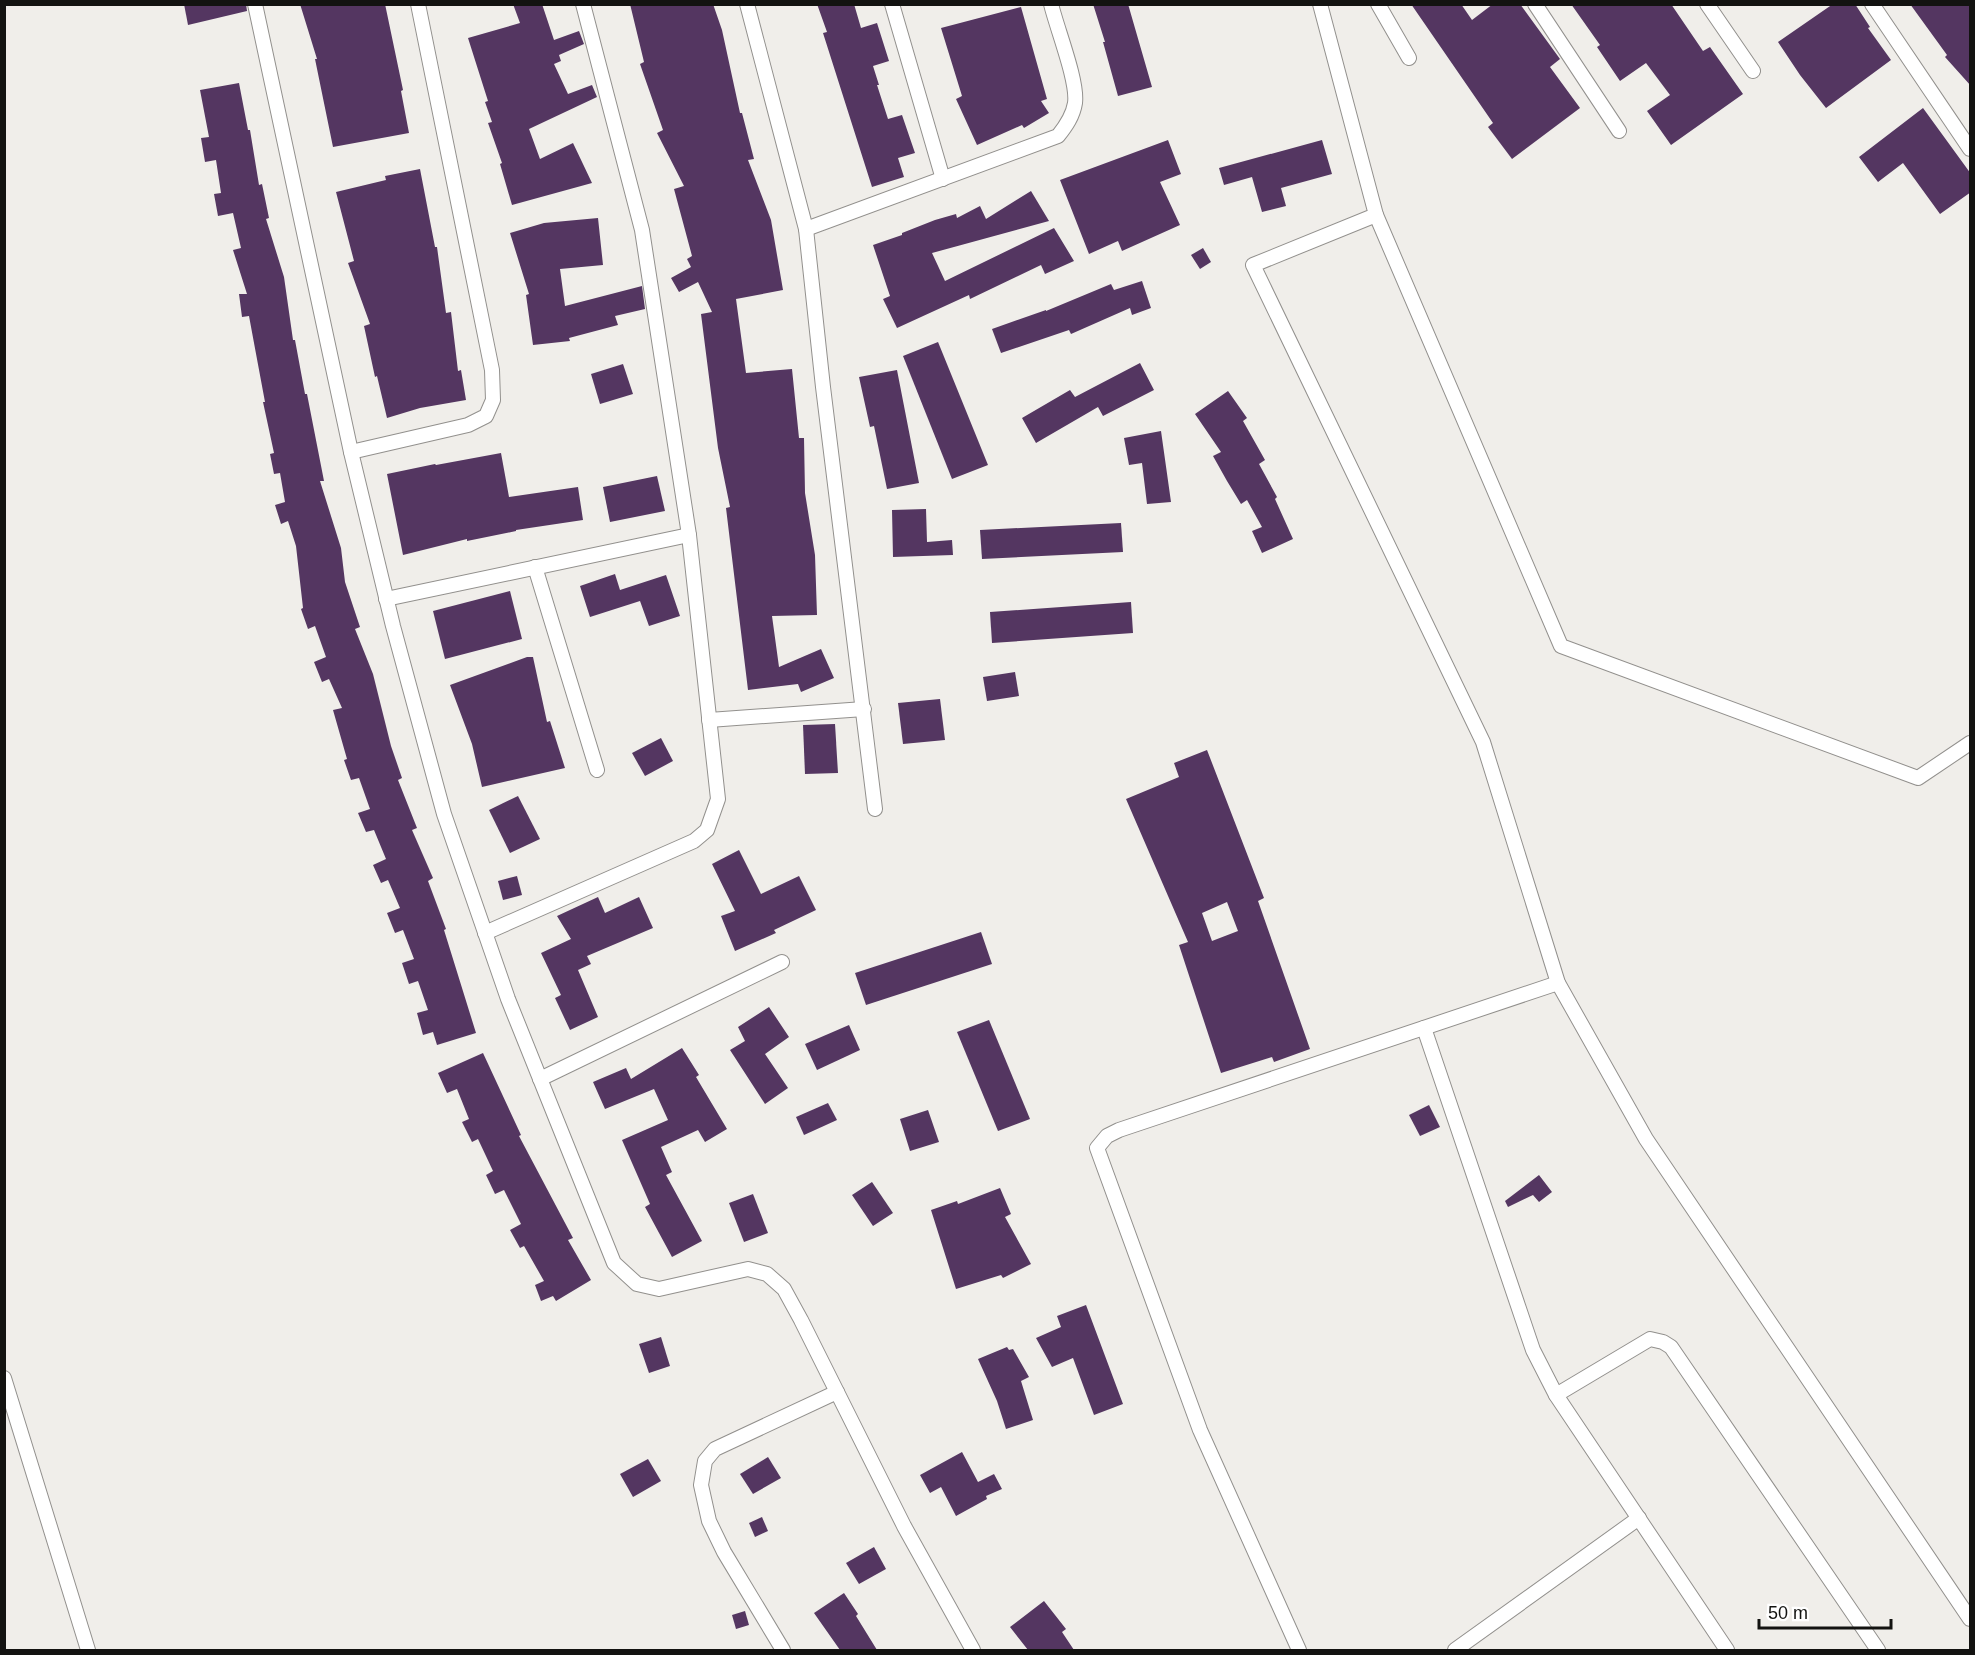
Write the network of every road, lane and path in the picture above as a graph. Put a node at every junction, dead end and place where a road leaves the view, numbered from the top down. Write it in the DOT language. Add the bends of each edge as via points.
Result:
graph roads {
  1 [pos="255,4"];
  2 [pos="418,4"];
  3 [pos="583,4"];
  4 [pos="747,4"];
  5 [pos="892,4"];
  6 [pos="1050,4"];
  7 [pos="1320,4"];
  8 [pos="1378,4"];
  9 [pos="1535,4"];
  10 [pos="1707,4"];
  11 [pos="1872,4"];
  12 [pos="1409,57"];
  13 [pos="1753,71"];
  14 [pos="1619,131"];
  15 [pos="1971,149"];
  16 [pos="943,179"];
  17 [pos="1376,214"];
  18 [pos="806,229"];
  19 [pos="351,452"];
  20 [pos="689,535"];
  21 [pos="535,567"];
  22 [pos="386,599"];
  23 [pos="864,709"];
  24 [pos="709,720"];
  25 [pos="1971,743"];
  26 [pos="597,770"];
  27 [pos="875,809"];
  28 [pos="485,933"];
  29 [pos="782,962"];
  30 [pos="1558,983"];
  31 [pos="1424,1028"];
  32 [pos="540,1079"];
  33 [pos="4,1378"];
  34 [pos="837,1392"];
  35 [pos="1556,1395"];
  36 [pos="1639,1518"];
  37 [pos="1971,1619"];
  38 [pos="88,1650"];
  39 [pos="783,1650"];
  40 [pos="973,1650"];
  41 [pos="1299,1650"];
  42 [pos="1455,1650"];
  43 [pos="1727,1650"];
  44 [pos="1878,1650"];
  1 -- 19 [label="street"];
  2 -- 19 [label="street" via="492,370 492,400 486,416 468,425"];
  3 -- 20 [label="street" via="642,230"];
  4 -- 18 [label="street"];
  5 -- 16 [label="street"];
  6 -- 16 [label="street" via="1075,90 1071,118 1058,136"];
  7 -- 17 [label="street"];
  8 -- 12 [label="street"];
  9 -- 14 [label="street"];
  10 -- 13 [label="street"];
  11 -- 15 [label="street"];
  16 -- 18 [label="street"];
  17 -- 25 [label="street" via="1561,646 1918,778"];
  17 -- 30 [label="street" via="1253,265 1483,742"];
  18 -- 23 [label="street"];
  19 -- 22 [label="street"];
  20 -- 21 [label="street"];
  20 -- 24 [label="street"];
  21 -- 22 [label="street"];
  21 -- 26 [label="street"];
  22 -- 28 [label="street" via="444,814"];
  23 -- 24 [label="street"];
  23 -- 27 [label="street"];
  24 -- 28 [label="street" via="718,800 707,830 694,841"];
  28 -- 32 [label="street"];
  29 -- 32 [label="street"];
  30 -- 31 [label="street"];
  30 -- 37 [label="street" via="1646,1139"];
  31 -- 35 [label="street" via="1533,1350"];
  31 -- 41 [label="street" via="1119,1130 1097,1148 1200,1430"];
  32 -- 34 [label="street" via="614,1263 637,1284 659,1289 748,1269 767,1274 784,1289"];
  33 -- 38 [label="street"];
  34 -- 39 [label="street" via="715,1449 705,1461 701,1485 710,1521 724,1552"];
  34 -- 40 [label="street" via="904,1527"];
  35 -- 36 [label="street"];
  35 -- 44 [label="street" via="1650,1339 1671,1347"];
  36 -- 42 [label="street"];
  36 -- 43 [label="street"];
}
